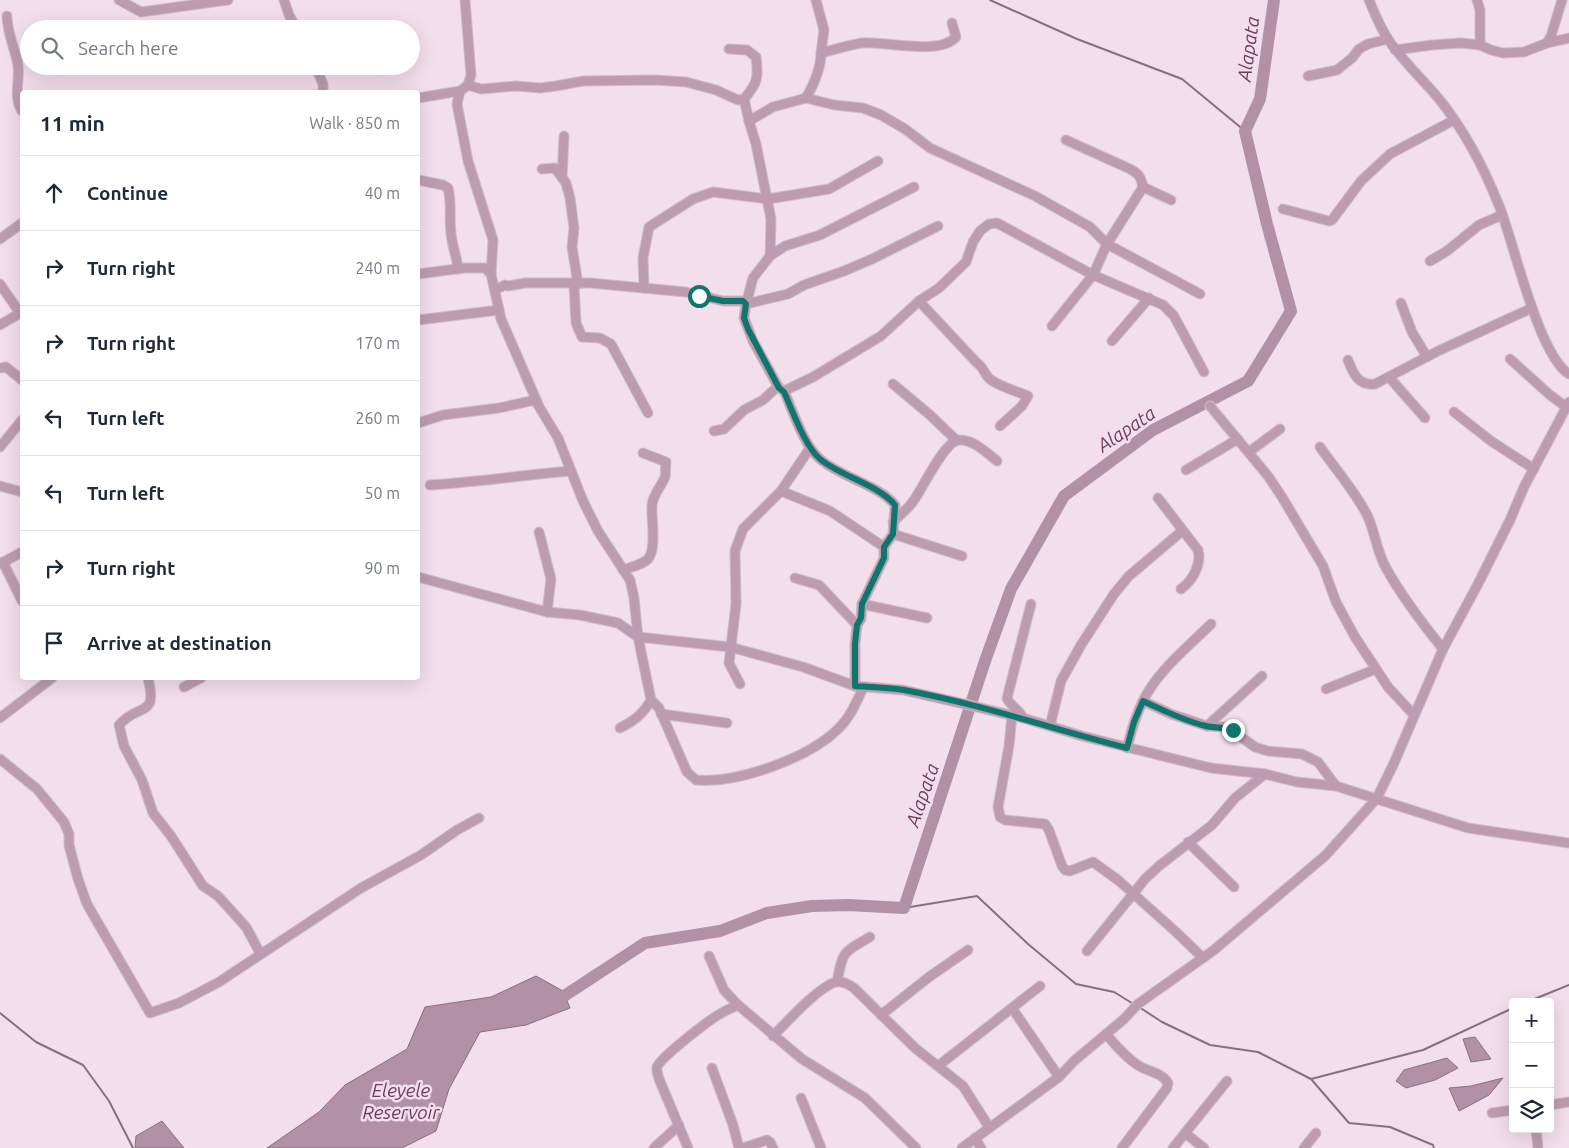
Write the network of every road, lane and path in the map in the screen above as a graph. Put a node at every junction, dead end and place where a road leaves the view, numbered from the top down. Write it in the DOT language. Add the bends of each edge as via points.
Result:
graph roads {
  1 [pos="120,0"];
  2 [pos="228,0"];
  3 [pos="284,0"];
  4 [pos="465,0"];
  5 [pos="816,0"];
  6 [pos="1370,0"];
  7 [pos="1477,0"];
  8 [pos="1562,0"];
  9 [pos="7,16"];
  10 [pos="291,20"];
  11 [pos="952,23"];
  12 [pos="1569,38"];
  13 [pos="1388,39"];
  14 [pos="1547,43"];
  15 [pos="1480,45"];
  16 [pos="730,49"];
  17 [pos="1395,50"];
  18 [pos="821,52"];
  19 [pos="319,75"];
  20 [pos="1308,76"];
  21 [pos="468,85"];
  22 [pos="323,90"];
  23 [pos="460,91"];
  24 [pos="420,98"];
  25 [pos="806,98"];
  26 [pos="744,99"];
  27 [pos="20,107"];
  28 [pos="1454,120"];
  29 [pos="748,121"];
  30 [pos="564,136"];
  31 [pos="1066,140"];
  32 [pos="878,161"];
  33 [pos="542,169"];
  34 [pos="562,177"];
  35 [pos="420,180"];
  36 [pos="914,187"];
  37 [pos="1143,187"];
  38 [pos="768,199"];
  39 [pos="1171,200"];
  40 [pos="1283,209"];
  41 [pos="1502,215"];
  42 [pos="20,225"];
  43 [pos="938,226"];
  44 [pos="0,239"];
  45 [pos="1108,244"];
  46 [pos="770,256"];
  47 [pos="1430,261"];
  48 [pos="458,269"];
  49 [pos="420,274"];
  50 [pos="491,274"];
  51 [pos="1093,275"];
  52 [pos="0,284"];
  53 [pos="576,284"];
  54 [pos="644,288"];
  55 [pos="495,290"];
  56 [pos="1200,294"];
  57 [pos="1149,298"];
  58 [pos="919,300"];
  59 [pos="1401,303"];
  60 [pos="746,304"];
  61 [pos="1532,308"];
  62 [pos="499,310"];
  63 [pos="20,311"];
  64 [pos="20,313"];
  65 [pos="420,320"];
  66 [pos="0,324"];
  67 [pos="1052,326"];
  68 [pos="1112,341"];
  69 [pos="1428,357"];
  70 [pos="1510,359"];
  71 [pos="1348,360"];
  72 [pos="0,368"];
  73 [pos="1204,372"];
  74 [pos="1569,374"];
  75 [pos="1389,377"];
  76 [pos="20,378"];
  77 [pos="893,384"];
  78 [pos="781,390"];
  79 [pos="1568,404"];
  80 [pos="1210,406"];
  81 [pos="1454,412"];
  82 [pos="542,413"];
  83 [pos="648,413"];
  84 [pos="1425,418"];
  85 [pos="20,422"];
  86 [pos="420,422"];
  87 [pos="1000,426"];
  88 [pos="1280,429"];
  89 [pos="714,431"];
  90 [pos="956,440"];
  91 [pos="1238,440"];
  92 [pos="0,447"];
  93 [pos="1320,447"];
  94 [pos="810,448"];
  95 [pos="1249,452"];
  96 [pos="643,453"];
  97 [pos="997,461"];
  98 [pos="1534,469"];
  99 [pos="1186,470"];
  100 [pos="570,471"];
  101 [pos="0,486"];
  102 [pos="430,486"];
  103 [pos="20,491"];
  104 [pos="781,491"];
  105 [pos="1158,498"];
  106 [pos="893,522"];
  107 [pos="1182,531"];
  108 [pos="539,532"];
  109 [pos="893,534"];
  110 [pos="884,547"];
  111 [pos="20,553"];
  112 [pos="962,556"];
  113 [pos="2,563"];
  114 [pos="623,570"];
  115 [pos="795,578"];
  116 [pos="420,579"];
  117 [pos="1181,589"];
  118 [pos="20,596"];
  119 [pos="862,604"];
  120 [pos="1031,604"];
  121 [pos="547,612"];
  122 [pos="926,618"];
  123 [pos="1211,624"];
  124 [pos="857,625"];
  125 [pos="638,637"];
  126 [pos="730,647"];
  127 [pos="1443,649"];
  128 [pos="1376,669"];
  129 [pos="1262,676"];
  130 [pos="49,680"];
  131 [pos="148,680"];
  132 [pos="197,680"];
  133 [pos="740,684"];
  134 [pos="855,686"];
  135 [pos="184,687"];
  136 [pos="1326,689"];
  137 [pos="651,700"];
  138 [pos="1143,701"];
  139 [pos="661,714"];
  140 [pos="1012,715"];
  141 [pos="1414,715"];
  142 [pos="0,718"];
  143 [pos="1023,718"];
  144 [pos="727,723"];
  145 [pos="1050,726"];
  146 [pos="1207,726"];
  147 [pos="620,728"];
  148 [pos="1127,748"];
  149 [pos="0,758"];
  150 [pos="1266,774"];
  151 [pos="1336,786"];
  152 [pos="1377,798"];
  153 [pos="479,818"];
  154 [pos="1188,842"];
  155 [pos="1569,843"];
  156 [pos="1234,887"];
  157 [pos="1132,893"];
  158 [pos="870,937"];
  159 [pos="968,950"];
  160 [pos="1087,951"];
  161 [pos="260,954"];
  162 [pos="709,956"];
  163 [pos="1202,958"];
  164 [pos="838,982"];
  165 [pos="1040,986"];
  166 [pos="738,1005"];
  167 [pos="1012,1008"];
  168 [pos="881,1014"];
  169 [pos="1106,1034"];
  170 [pos="773,1036"];
  171 [pos="938,1066"];
  172 [pos="712,1068"];
  173 [pos="1059,1077"];
  174 [pos="1227,1081"];
  175 [pos="801,1098"];
  176 [pos="1569,1102"];
  177 [pos="1554,1104"];
  178 [pos="1509,1111"];
  179 [pos="1492,1113"];
  180 [pos="679,1125"];
  181 [pos="989,1127"];
  182 [pos="1185,1133"];
  183 [pos="1316,1133"];
  184 [pos="1536,1133"];
  185 [pos="975,1138"];
  186 [pos="654,1148"];
  187 [pos="688,1148"];
  188 [pos="739,1148"];
  189 [pos="742,1148"];
  190 [pos="773,1148"];
  191 [pos="821,1148"];
  192 [pos="916,1148"];
  193 [pos="962,1148"];
  194 [pos="981,1148"];
  195 [pos="1122,1148"];
  196 [pos="1173,1148"];
  197 [pos="1204,1148"];
  198 [pos="1304,1148"];
  199 [pos="1538,1148"];
  1 -- 2 [label="street" via="141,12"];
  3 -- 10 [label="street"];
  4 -- 21 [label="street" via="471,75"];
  5 -- 18 [label="street" via="824,30"];
  6 -- 13 [label="street"];
  7 -- 15 [label="street"];
  8 -- 14 [label="street"];
  9 -- 27 [label="street" via="8,34 18,66"];
  11 -- 18 [label="street" via="956,37 947,44 863,43"];
  12 -- 14 [label="street"];
  13 -- 17 [label="street"];
  13 -- 20 [label="street" via="1359,49 1337,70"];
  14 -- 15 [label="street" via="1524,52 1503,53"];
  15 -- 17 [label="street" via="1453,43"];
  16 -- 26 [label="street" via="747,50 756,57 756,86"];
  17 -- 28 [label="street"];
  18 -- 25 [label="street" via="815,82"];
  19 -- 22 [label="street"];
  21 -- 23 [label="street"];
  21 -- 26 [label="street" via="481,89 656,80 686,82 738,100"];
  23 -- 24 [label="street"];
  23 -- 50 [label="street" via="457,104 468,161 493,240"];
  25 -- 29 [label="street" via="773,107"];
  25 -- 45 [label="street" via="862,108 881,115 930,148 1035,196 1090,226"];
  26 -- 29 [label="street"];
  28 -- 40 [label="street" via="1390,154 1361,181 1332,220"];
  28 -- 41 [label="street" via="1486,174"];
  29 -- 38 [label="street"];
  30 -- 34 [label="street"];
  31 -- 37 [label="street" via="1137,172"];
  32 -- 38 [label="street" via="829,188"];
  33 -- 34 [label="street" via="555,168"];
  34 -- 53 [label="street" via="570,198 574,228 572,247"];
  35 -- 48 [label="street" via="448,188 451,234"];
  36 -- 46 [label="street" via="820,235 786,246"];
  37 -- 39 [label="street"];
  37 -- 45 [label="street"];
  38 -- 46 [label="street"];
  38 -- 54 [label="street" via="713,192 693,199 649,227 643,258"];
  41 -- 47 [label="street" via="1480,225"];
  41 -- 61 [label="street"];
  42 -- 44 [label="street"];
  43 -- 60 [label="street" via="872,259 788,294"];
  45 -- 51 [label="street"];
  45 -- 56 [label="street"];
  46 -- 60 [label="street" via="753,278"];
  48 -- 49 [label="street"];
  48 -- 50 [label="street" via="485,268"];
  50 -- 55 [label="street"];
  51 -- 57 [label="street"];
  51 -- 58 [label="street" via="997,223 989,224 973,242 966,262 939,288"];
  51 -- 67 [label="street"];
  52 -- 63 [label="street"];
  53 -- 54 [label="street"];
  53 -- 55 [label="street" via="505,284"];
  53 -- 83 [label="street" via="576,323 582,337 600,338 611,344"];
  54 -- 60 [label="street" via="686,292"];
  55 -- 62 [label="street"];
  57 -- 68 [label="street"];
  57 -- 73 [label="street" via="1174,316"];
  58 -- 78 [label="street" via="881,336 813,376"];
  58 -- 87 [label="street" via="982,366 991,380 1028,396"];
  59 -- 69 [label="street" via="1412,332"];
  60 -- 78 [label="street" via="744,318 748,329"];
  61 -- 69 [label="street"];
  61 -- 74 [label="street" via="1553,358"];
  62 -- 65 [label="street"];
  62 -- 82 [label="street"];
  64 -- 66 [label="street"];
  69 -- 75 [label="street"];
  70 -- 79 [label="street" via="1550,395"];
  71 -- 75 [label="street" via="1353,374 1365,384 1374,384"];
  72 -- 76 [label="street" via="6,367"];
  75 -- 84 [label="street"];
  77 -- 90 [label="street"];
  78 -- 89 [label="street" via="777,387 724,429"];
  78 -- 94 [label="street"];
  79 -- 98 [label="street"];
  80 -- 91 [label="street"];
  81 -- 98 [label="street"];
  82 -- 86 [label="street" via="535,400 443,415"];
  82 -- 100 [label="street" via="558,438"];
  85 -- 92 [label="street"];
  88 -- 95 [label="street"];
  90 -- 97 [label="street" via="968,442"];
  90 -- 106 [label="street" via="948,447 914,500"];
  91 -- 95 [label="street"];
  91 -- 99 [label="street"];
  93 -- 127 [label="street" via="1356,495 1368,518 1384,566 1396,586"];
  94 -- 104 [label="street"];
  94 -- 106 [label="street" via="819,459 892,501 895,505"];
  95 -- 128 [label="street" via="1282,497 1323,566 1336,602"];
  96 -- 114 [label="street" via="666,462 665,476 652,504 651,553 642,563"];
  98 -- 127 [label="street"];
  100 -- 102 [label="street"];
  100 -- 114 [label="street" via="598,531"];
  101 -- 103 [label="street"];
  104 -- 110 [label="street" via="830,511"];
  104 -- 126 [label="street" via="743,529 735,552 736,604"];
  105 -- 107 [label="street"];
  106 -- 109 [label="street"];
  107 -- 117 [label="street" via="1198,550 1199,556 1189,584"];
  107 -- 145 [label="street" via="1128,576 1114,594 1061,681"];
  108 -- 121 [label="street" via="551,579"];
  109 -- 110 [label="street"];
  109 -- 112 [label="street"];
  110 -- 119 [label="street" via="884,558"];
  111 -- 113 [label="street"];
  113 -- 118 [label="street"];
  114 -- 125 [label="street" via="630,580"];
  115 -- 124 [label="street" via="819,585"];
  116 -- 121 [label="street"];
  119 -- 122 [label="street"];
  119 -- 124 [label="street"];
  120 -- 143 [label="street" via="1007,698"];
  121 -- 125 [label="street" via="580,615 618,624"];
  123 -- 138 [label="street" via="1160,675"];
  124 -- 134 [label="street"];
  125 -- 126 [label="street"];
  125 -- 137 [label="street"];
  126 -- 133 [label="street" via="729,663"];
  126 -- 134 [label="street" via="803,666"];
  127 -- 141 [label="street"];
  128 -- 136 [label="street"];
  128 -- 141 [label="street"];
  129 -- 146 [label="street"];
  130 -- 142 [label="street"];
  131 -- 161 [label="street" via="151,702 124,718 119,725 124,746 142,780 153,813 203,886 218,896 246,927"];
  132 -- 135 [label="street"];
  134 -- 139 [label="street" via="863,688 849,715 822,742 764,769 733,778 702,781 691,777"];
  134 -- 140 [label="street" via="903,690"];
  137 -- 139 [label="street"];
  137 -- 147 [label="street" via="635,720"];
  138 -- 146 [label="street"];
  138 -- 148 [label="street"];
  139 -- 144 [label="street"];
  140 -- 143 [label="street"];
  140 -- 157 [label="street" via="1010,746 998,807 1000,817 1045,824 1065,870 1093,862"];
  141 -- 152 [label="street"];
  143 -- 145 [label="street"];
  145 -- 148 [label="street"];
  146 -- 151 [label="street" via="1233,730 1261,749 1302,754 1318,762"];
  148 -- 150 [label="street" via="1211,768"];
  149 -- 161 [label="street" via="37,789 64,822 87,904 150,1013 219,982"];
  150 -- 151 [label="street" via="1297,782"];
  150 -- 154 [label="street" via="1234,798 1212,825"];
  151 -- 152 [label="street"];
  152 -- 155 [label="street" via="1468,828"];
  152 -- 163 [label="street" via="1326,855"];
  153 -- 161 [label="street" via="361,888"];
  154 -- 156 [label="street"];
  154 -- 157 [label="street"];
  157 -- 160 [label="street"];
  157 -- 163 [label="street"];
  158 -- 164 [label="street" via="844,955"];
  159 -- 168 [label="street"];
  162 -- 166 [label="street" via="724,990"];
  163 -- 169 [label="street" via="1135,1007"];
  164 -- 168 [label="street" via="854,988"];
  164 -- 170 [label="street" via="817,993"];
  165 -- 167 [label="street"];
  166 -- 170 [label="street"];
  166 -- 180 [label="street" via="711,1020 657,1066 656,1071"];
  167 -- 171 [label="street"];
  167 -- 173 [label="street"];
  168 -- 171 [label="street"];
  169 -- 173 [label="street"];
  169 -- 195 [label="street" via="1139,1066 1168,1083"];
  170 -- 192 [label="street" via="802,1059 865,1098"];
  171 -- 181 [label="street" via="963,1086"];
  172 -- 188 [label="street"];
  173 -- 181 [label="street"];
  174 -- 182 [label="street"];
  175 -- 191 [label="street"];
  176 -- 177 [label="street"];
  178 -- 179 [label="street"];
  180 -- 186 [label="street"];
  180 -- 187 [label="street"];
  181 -- 185 [label="street"];
  182 -- 196 [label="street"];
  182 -- 197 [label="street"];
  183 -- 198 [label="street"];
  184 -- 199 [label="street"];
  185 -- 193 [label="street"];
  185 -- 194 [label="street"];
  189 -- 190 [label="street" via="767,1140"];
}
